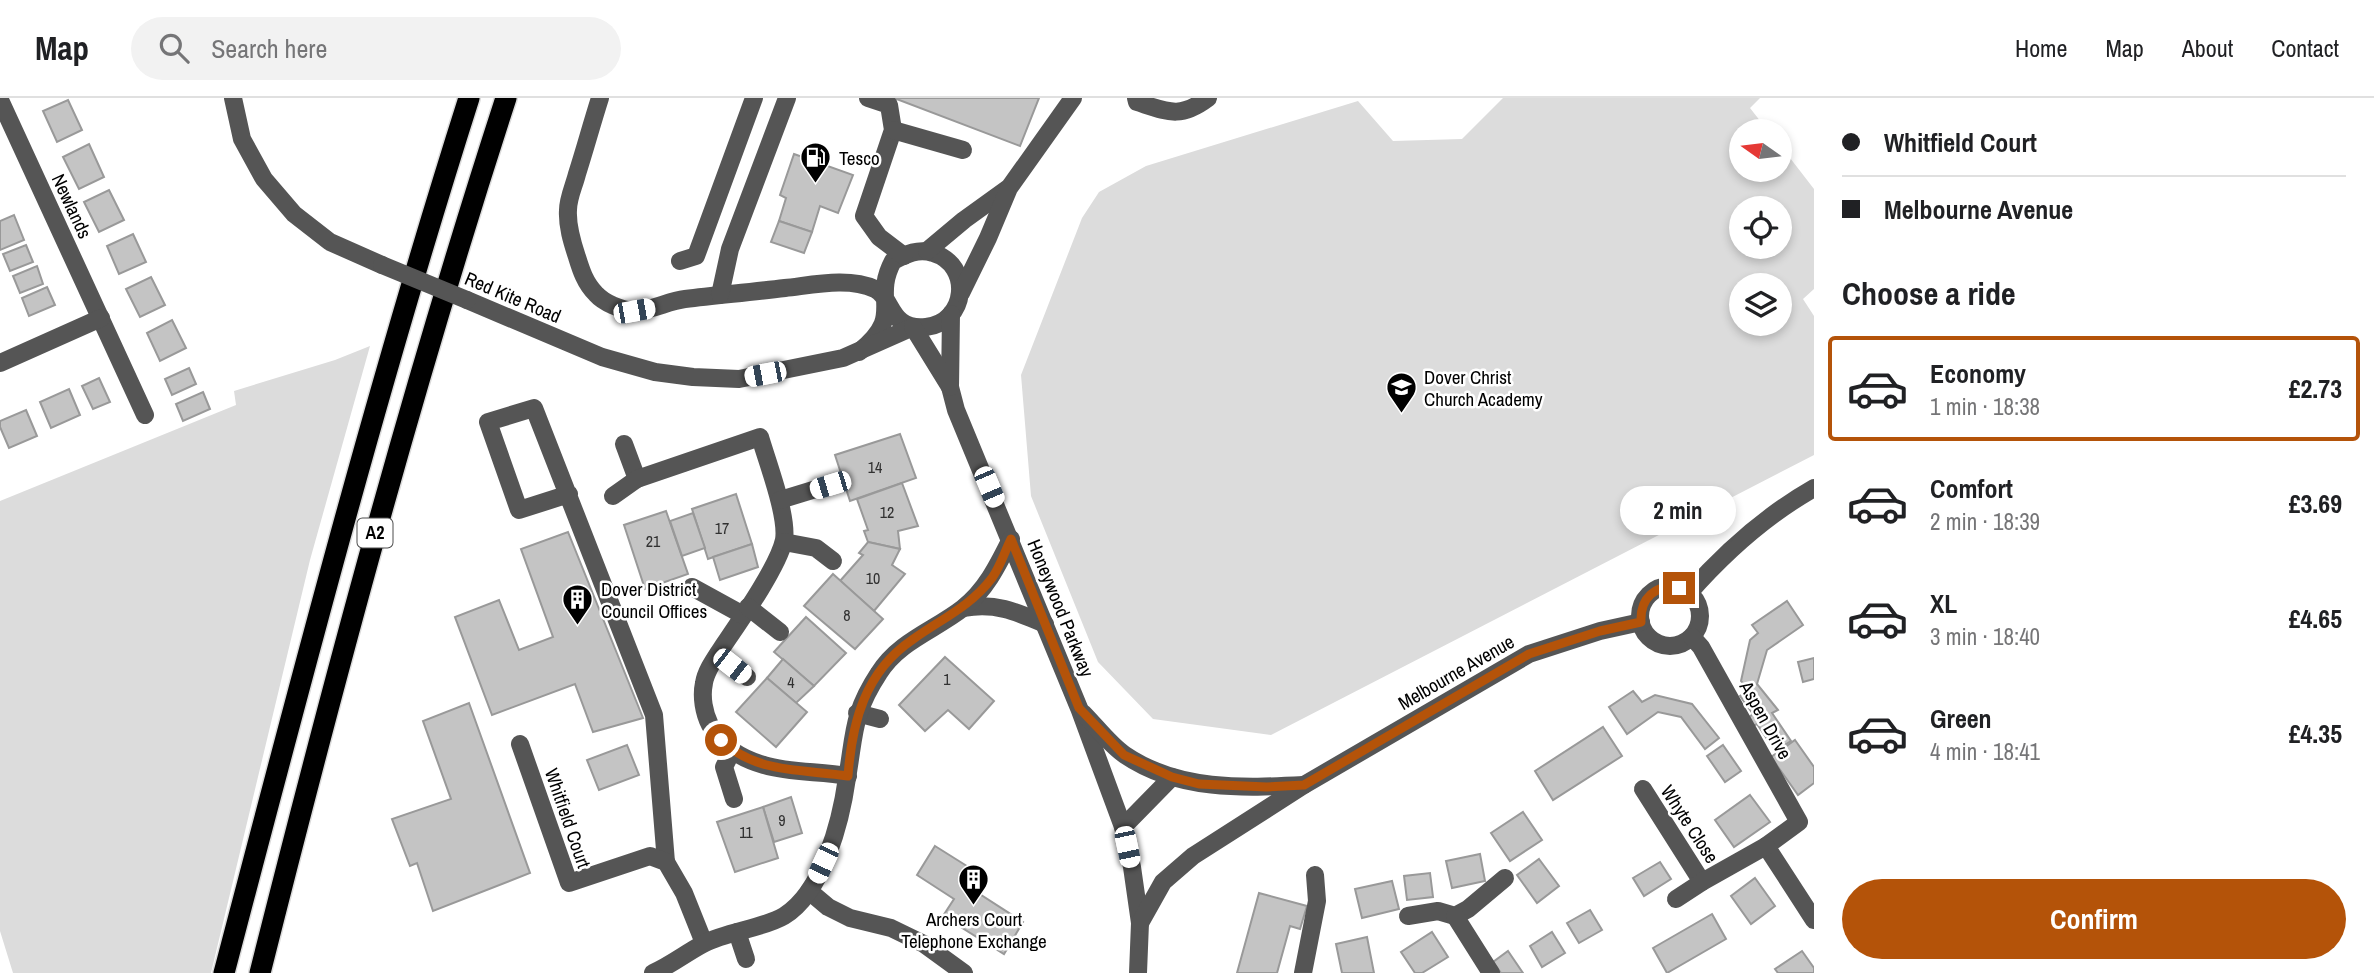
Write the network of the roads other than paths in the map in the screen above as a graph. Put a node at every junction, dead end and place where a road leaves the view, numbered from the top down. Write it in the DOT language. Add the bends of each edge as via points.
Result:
graph roads {
  1 [pos="233,98"];
  2 [pos="469,98"];
  3 [pos="506,98"];
  4 [pos="600,98"];
  5 [pos="754,98"];
  6 [pos="787,98"];
  7 [pos="868,98"];
  8 [pos="1073,98"];
  9 [pos="1136,98"];
  10 [pos="1201,103"];
  11 [pos="2,108"];
  12 [pos="893,130"];
  13 [pos="963,150"];
  14 [pos="1009,188"];
  15 [pos="927,251"];
  16 [pos="904,256"];
  17 [pos="680,261"];
  18 [pos="961,293"];
  19 [pos="720,295"];
  20 [pos="887,305"];
  21 [pos="951,314"];
  22 [pos="101,318"];
  23 [pos="913,327"];
  24 [pos="859,352"];
  25 [pos="0,363"];
  26 [pos="950,387"];
  27 [pos="145,415"];
  28 [pos="624,444"];
  29 [pos="637,479"];
  30 [pos="830,485"];
  31 [pos="1814,488"];
  32 [pos="569,494"];
  33 [pos="613,496"];
  34 [pos="780,500"];
  35 [pos="1011,539"];
  36 [pos="784,542"];
  37 [pos="833,561"];
  38 [pos="692,587"];
  39 [pos="1689,593"];
  40 [pos="964,608"];
  41 [pos="746,611"];
  42 [pos="1641,622"];
  43 [pos="1045,624"];
  44 [pos="780,632"];
  45 [pos="1692,637"];
  46 [pos="718,654"];
  47 [pos="747,677"];
  48 [pos="1079,708"];
  49 [pos="857,713"];
  50 [pos="880,719"];
  51 [pos="520,744"];
  52 [pos="732,751"];
  53 [pos="848,776"];
  54 [pos="1172,777"];
  55 [pos="1304,785"];
  56 [pos="1643,789"];
  57 [pos="734,799"];
  58 [pos="1123,827"];
  59 [pos="1766,846"];
  60 [pos="666,862"];
  61 [pos="1315,875"];
  62 [pos="1505,878"];
  63 [pos="1702,882"];
  64 [pos="809,891"];
  65 [pos="1676,899"];
  66 [pos="1408,916"];
  67 [pos="1455,916"];
  68 [pos="1814,920"];
  69 [pos="1140,923"];
  70 [pos="737,932"];
  71 [pos="704,943"];
  72 [pos="746,960"];
  73 [pos="224,973"];
  74 [pos="260,973"];
  75 [pos="653,973"];
  76 [pos="964,973"];
  77 [pos="1138,973"];
  78 [pos="1303,973"];
  79 [pos="1491,973"];
  1 -- 24 [label="street, Red Kite Road, bridge" via="242,139 264,180 294,214 330,242 602,357 656,372 738,379"];
  2 -- 73 [label="highway, A2" via="376,404"];
  3 -- 74 [label="highway, A2" via="408,415"];
  4 -- 19 [label="street" via="568,212 570,236 583,276 596,295 613,306 634,311"];
  5 -- 17 [label="street" via="696,256"];
  6 -- 19 [label="street" via="730,249"];
  7 -- 12 [label="street" via="889,105"];
  8 -- 14 [label="street"];
  9 -- 10 [label="street" via="1173,114"];
  11 -- 22 [label="street, Newlands"];
  12 -- 13 [label="street"];
  12 -- 16 [label="street" via="864,216 879,237"];
  14 -- 15 [label="street"];
  14 -- 18 [label="street"];
  15 -- 16 [label="street"];
  15 -- 18 [label="street" via="951,262"];
  16 -- 20 [label="street" via="893,261 888,271"];
  18 -- 21 [label="street"];
  19 -- 20 [label="street" via="826,283 862,284 878,290"];
  20 -- 23 [label="street"];
  20 -- 24 [label="street" via="881,331"];
  21 -- 23 [label="street" via="934,326"];
  21 -- 26 [label="street, Honeywood Parkway"];
  22 -- 25 [label="street"];
  22 -- 27 [label="street, Newlands"];
  23 -- 24 [label="street, Red Kite Road"];
  23 -- 26 [label="street, Honeywood Parkway"];
  26 -- 35 [label="street, Honeywood Parkway"];
  28 -- 29 [label="street"];
  29 -- 33 [label="street"];
  29 -- 34 [label="street" via="760,437"];
  30 -- 34 [label="street"];
  31 -- 39 [label="street" via="1753,528"];
  32 -- 32 [label="street" via="519,510 488,422 534,408"];
  32 -- 60 [label="street" via="654,715"];
  34 -- 36 [label="street"];
  35 -- 40 [label="street" via="993,576"];
  35 -- 43 [label="street, Honeywood Parkway"];
  36 -- 37 [label="street" via="816,548"];
  36 -- 41 [label="street"];
  38 -- 41 [label="street"];
  39 -- 42 [label="street" via="1669,586 1659,589 1644,602"];
  39 -- 45 [label="street" via="1700,610"];
  40 -- 43 [label="street" via="1006,607"];
  40 -- 49 [label="street" via="896,653"];
  41 -- 44 [label="street"];
  41 -- 46 [label="street"];
  42 -- 45 [label="street" via="1658,644 1676,646"];
  42 -- 55 [label="street, Melbourne Avenue" via="1529,654"];
  43 -- 48 [label="street, Honeywood Parkway"];
  45 -- 59 [label="street, Aspen Drive" via="1799,822"];
  46 -- 47 [label="street"];
  46 -- 52 [label="street" via="704,683 703,702 713,731"];
  48 -- 54 [label="street, Melbourne Avenue" via="1124,755"];
  48 -- 58 [label="street, Honeywood Parkway"];
  49 -- 50 [label="street"];
  49 -- 53 [label="street"];
  51 -- 60 [label="street, Whitfield Court" via="569,883 650,856"];
  52 -- 53 [label="street" via="767,766"];
  52 -- 57 [label="street" via="724,767"];
  53 -- 64 [label="street" via="830,848"];
  54 -- 55 [label="street, Melbourne Avenue" via="1199,784"];
  54 -- 58 [label="street"];
  55 -- 69 [label="street, Melbourne Avenue" via="1193,856 1163,882"];
  56 -- 63 [label="street, Whyte Close"];
  58 -- 69 [label="street, Honeywood Parkway"];
  59 -- 63 [label="street, Whyte Close"];
  59 -- 68 [label="street"];
  60 -- 71 [label="street"];
  61 -- 78 [label="street" via="1317,901"];
  62 -- 67 [label="street"];
  63 -- 65 [label="street, Whyte Close"];
  64 -- 70 [label="street" via="783,916"];
  64 -- 76 [label="street" via="850,918 891,928 924,944"];
  66 -- 67 [label="street" via="1438,911"];
  67 -- 79 [label="street"];
  69 -- 77 [label="street, Honeywood Parkway"];
  70 -- 71 [label="street"];
  70 -- 72 [label="street"];
  71 -- 75 [label="street"];
}
